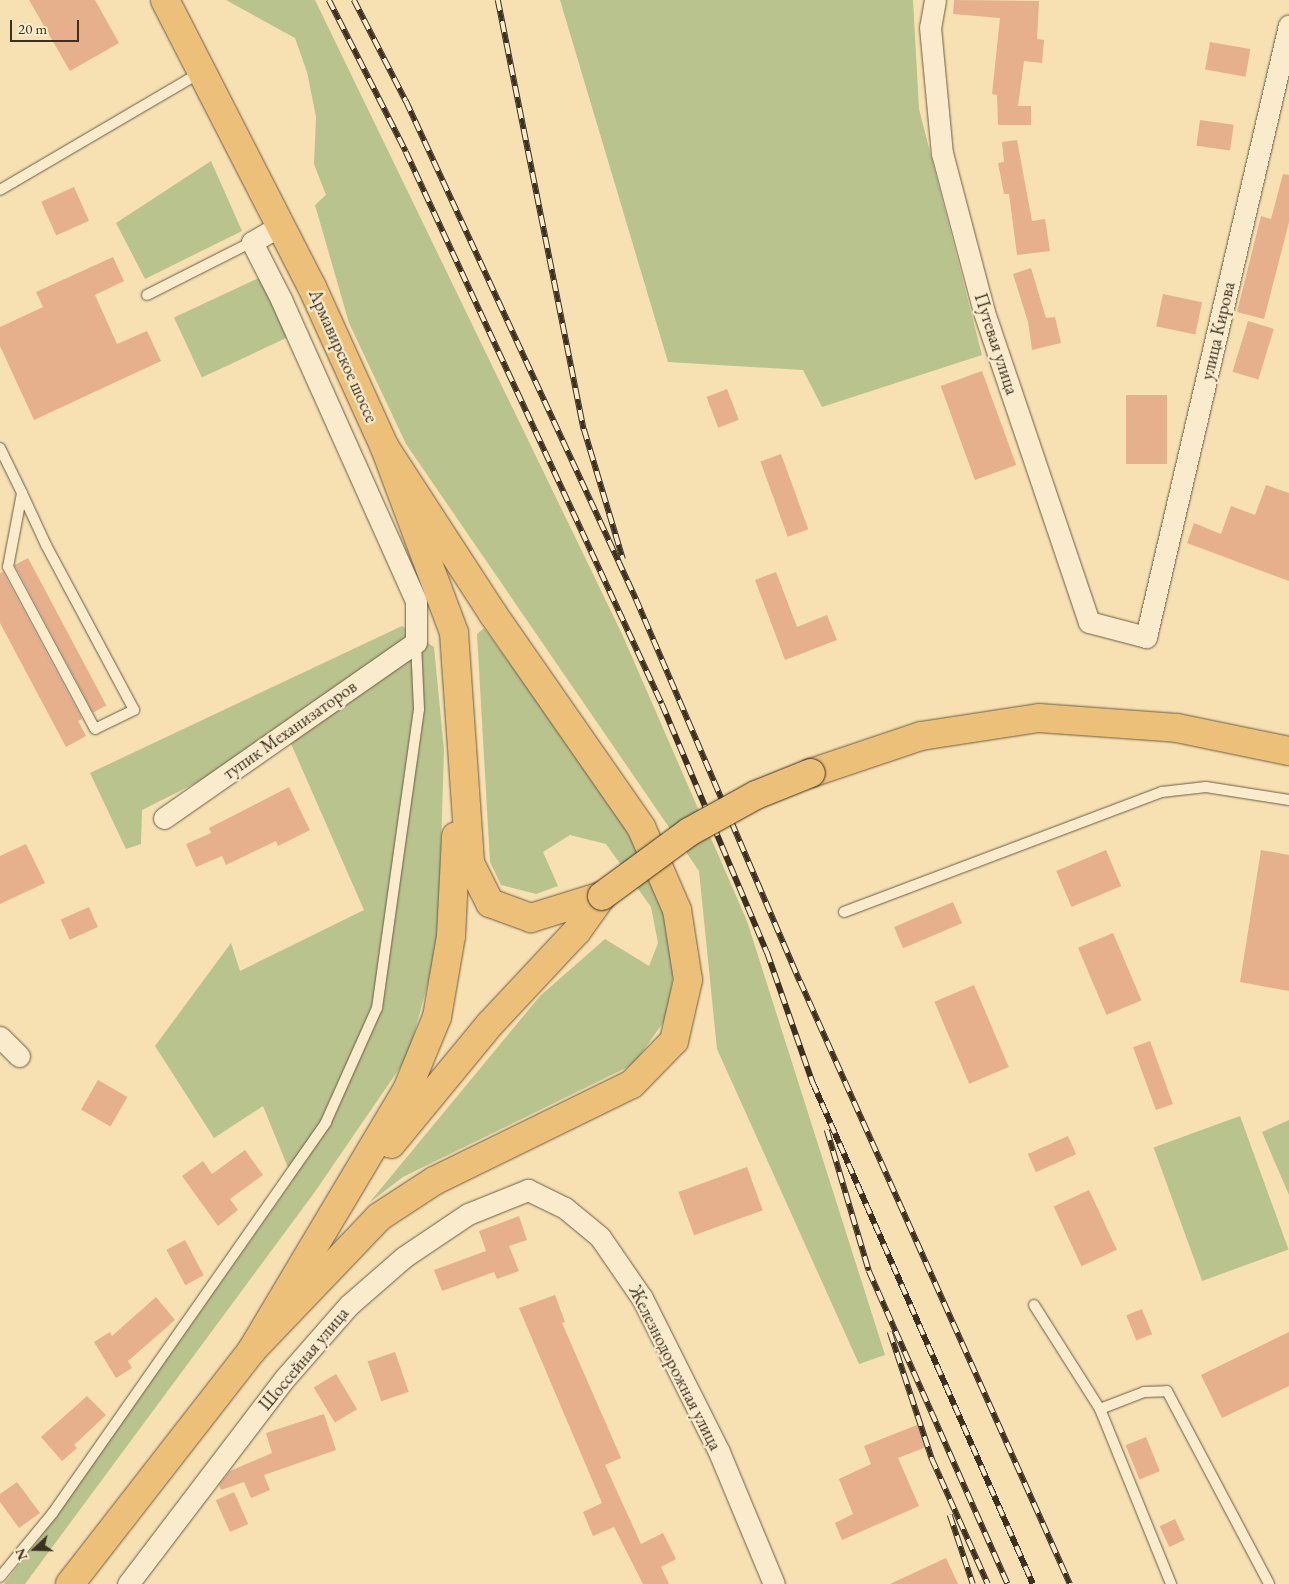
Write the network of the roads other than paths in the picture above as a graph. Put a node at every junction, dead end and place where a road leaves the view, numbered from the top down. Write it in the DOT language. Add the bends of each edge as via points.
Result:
graph roads {
  1 [pos="165,0"];
  2 [pos="935,0"];
  3 [pos="1289,26"];
  4 [pos="202,72"];
  5 [pos="0,190"];
  6 [pos="282,226"];
  7 [pos="252,242"];
  8 [pos="148,295"];
  9 [pos="0,448"];
  10 [pos="385,448"];
  11 [pos="22,493"];
  12 [pos="1146,637"];
  13 [pos="416,642"];
  14 [pos="461,732"];
  15 [pos="1289,750"];
  16 [pos="1289,800"];
  17 [pos="164,818"];
  18 [pos="602,896"];
  19 [pos="844,912"];
  20 [pos="0,1037"];
  21 [pos="19,1056"];
  22 [pos="528,1190"];
  23 [pos="341,1204"];
  24 [pos="1034,1305"];
  25 [pos="252,1350"];
  26 [pos="1100,1409"];
  27 [pos="0,1577"];
  28 [pos="70,1584"];
  29 [pos="128,1584"];
  30 [pos="774,1584"];
  31 [pos="1171,1584"];
  32 [pos="1270,1584"];
  1 -- 4 [label="main road, Армавирское шоссе"];
  2 -- 12 [label="street, Путевая улица" via="930,27 942,153 984,312 1089,622"];
  3 -- 12 [label="street, улица Кирова"];
  4 -- 5 [label="lane"];
  4 -- 6 [label="main road, Армавирское шоссе"];
  6 -- 7 [label="street"];
  6 -- 10 [label="main road, Армавирское шоссе"];
  7 -- 8 [label="lane"];
  7 -- 13 [label="street" via="282,301 416,601"];
  9 -- 11 [label="lane"];
  10 -- 14 [label="main road, Армавирское шоссе" via="454,633"];
  10 -- 25 [label="main road" via="493,614 641,827 678,910 688,980 674,1041 632,1084 434,1181 379,1217"];
  11 -- 11 [label="lane" via="8,567 95,729 134,710"];
  13 -- 17 [label="street, тупик Механизаторов"];
  13 -- 27 [label="lane" via="418,709 377,1008 326,1122 52,1514"];
  14 -- 18 [label="main road" via="470,863 490,903 531,918"];
  14 -- 23 [label="main road" via="451,936 437,1017 406,1090"];
  15 -- 18 [label="main road, bridge" via="1177,728 1038,718 921,736 756,795 689,832"];
  16 -- 19 [label="lane" via="1206,787 1162,792"];
  18 -- 23 [label="main road" via="577,932 490,1024"];
  20 -- 21 [label="street"];
  22 -- 29 [label="street, Шоссейная улица" via="468,1214 404,1257 349,1306 286,1378"];
  22 -- 30 [label="street, Железнодорожная улица" via="565,1208 600,1237 642,1298 718,1452"];
  23 -- 25 [label="main road"];
  24 -- 26 [label="lane"];
  25 -- 28 [label="main road"];
  26 -- 31 [label="lane"];
  26 -- 32 [label="lane" via="1144,1392 1167,1391"];
}
